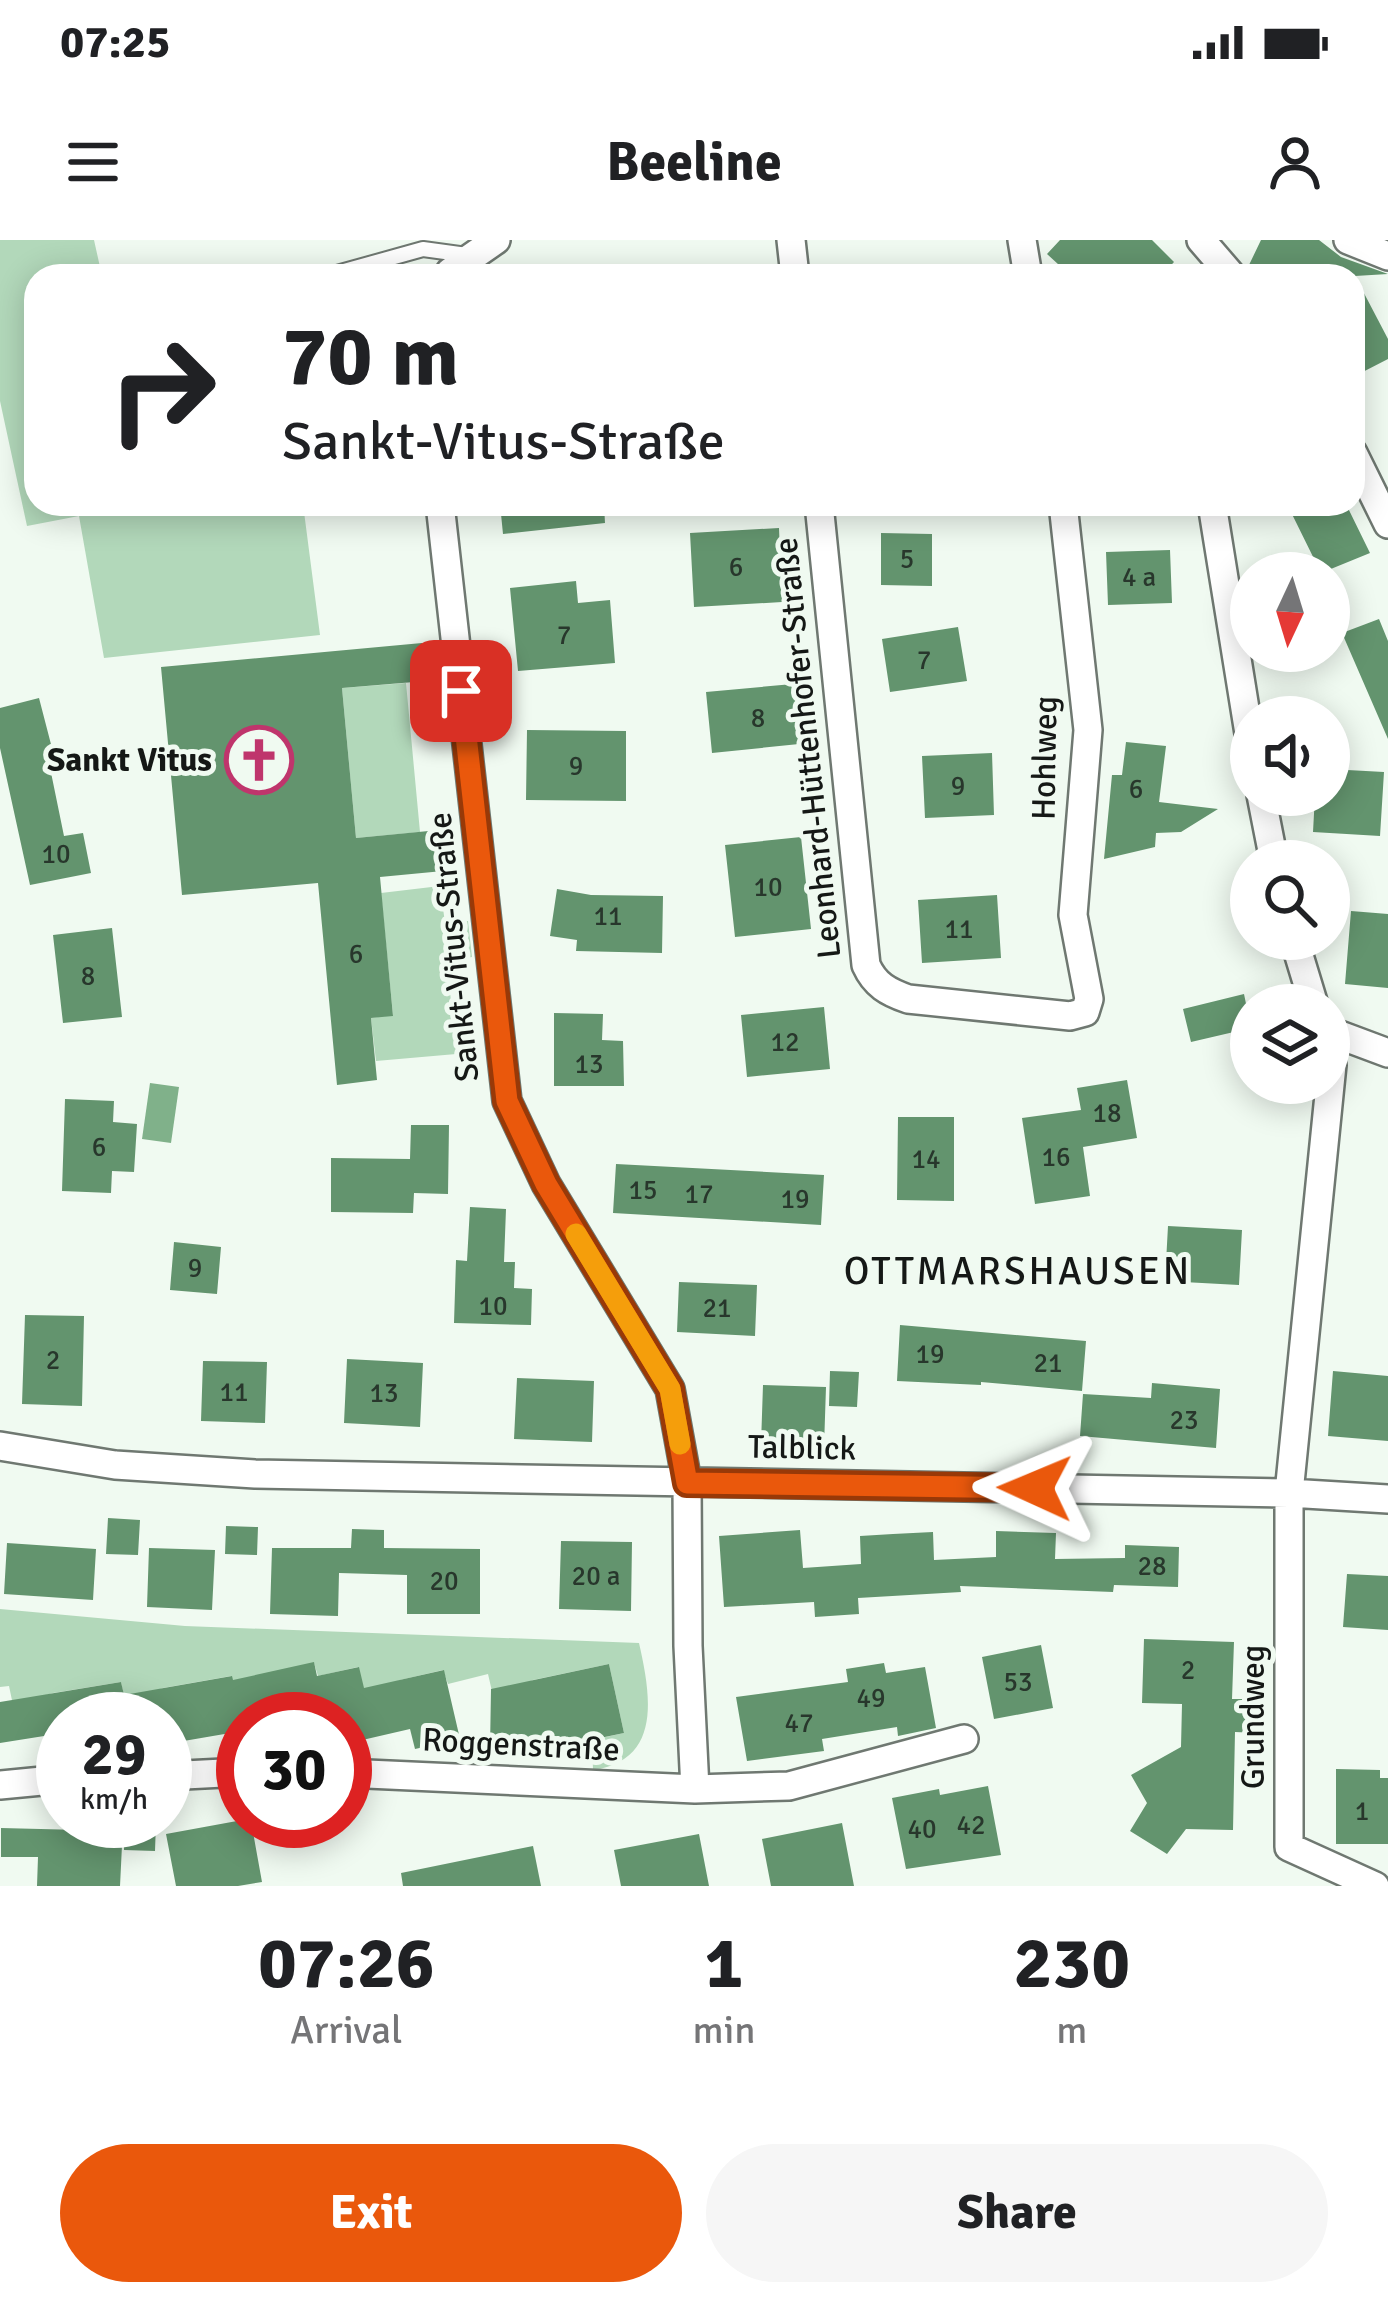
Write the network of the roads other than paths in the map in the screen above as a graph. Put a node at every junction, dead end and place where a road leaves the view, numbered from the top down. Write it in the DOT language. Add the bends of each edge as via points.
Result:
graph roads {
  1 [pos="496,240"];
  2 [pos="1201,240"];
  3 [pos="1348,240"];
  4 [pos="472,256"];
  5 [pos="1388,256"];
  6 [pos="369,264"];
  7 [pos="463,264"];
  8 [pos="1220,264"];
  9 [pos="1365,477"];
  10 [pos="441,516"];
  11 [pos="820,516"];
  12 [pos="1064,516"];
  13 [pos="1214,516"];
  14 [pos="1388,524"];
  15 [pos="1243,696"];
  16 [pos="1085,1012"];
  17 [pos="1350,1039"];
  18 [pos="1388,1053"];
  19 [pos="1328,1104"];
  20 [pos="0,1446"];
  21 [pos="687,1483"];
  22 [pos="1289,1493"];
  23 [pos="1388,1499"];
  24 [pos="964,1739"];
  25 [pos="372,1774"];
  26 [pos="36,1782"];
  27 [pos="0,1785"];
  28 [pos="694,1789"];
  29 [pos="1376,1886"];
  1 -- 4 [label="street"];
  2 -- 8 [label="street"];
  3 -- 5 [label="street"];
  4 -- 6 [label="lane" via="423,249"];
  4 -- 7 [label="street"];
  9 -- 14 [label="street"];
  10 -- 21 [label="street, Sankt-Vitus-Straße" via="507,1101 546,1184 670,1389"];
  11 -- 16 [label="street, Leonhard-Hüttenhofer-Straße" via="872,979 908,999"];
  12 -- 16 [label="street, Hohlweg" via="1088,730 1073,915"];
  13 -- 15 [label="street"];
  17 -- 18 [label="street"];
  19 -- 22 [label="street"];
  20 -- 21 [label="street, Talblick" via="115,1465 255,1474"];
  21 -- 22 [label="street, Talblick"];
  21 -- 28 [label="street, Sankt-Vitus-Straße"];
  22 -- 23 [label="street, Talblick"];
  22 -- 29 [label="street, Grundweg" via="1288,1846"];
  24 -- 28 [label="street, Roggenstraße" via="789,1786"];
  25 -- 28 [label="street, Roggenstraße"];
  26 -- 27 [label="street"];
}
